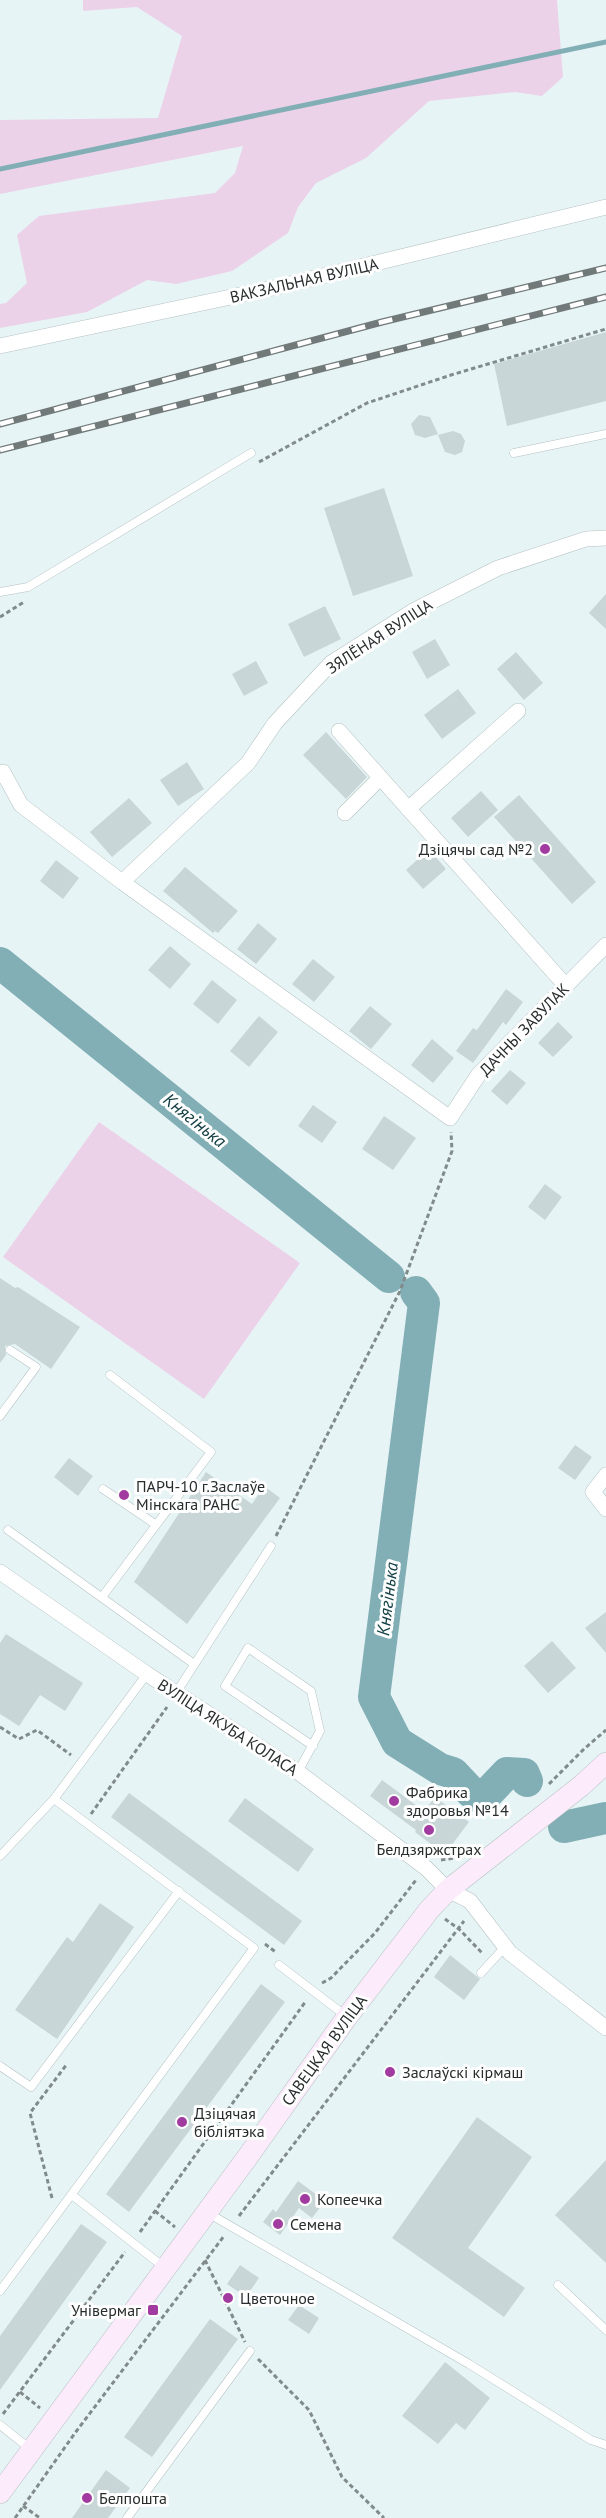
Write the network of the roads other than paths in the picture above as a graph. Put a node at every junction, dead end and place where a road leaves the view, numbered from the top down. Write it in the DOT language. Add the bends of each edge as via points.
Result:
graph roads {
  1 [pos="606,207"];
  2 [pos="0,346"];
  3 [pos="606,434"];
  4 [pos="251,453"];
  5 [pos="514,453"];
  6 [pos="606,538"];
  7 [pos="0,592"];
  8 [pos="518,711"];
  9 [pos="339,731"];
  10 [pos="3,772"];
  11 [pos="380,778"];
  12 [pos="408,809"];
  13 [pos="345,813"];
  14 [pos="122,882"];
  15 [pos="606,945"];
  16 [pos="566,986"];
  17 [pos="10,1350"];
  18 [pos="110,1375"];
  19 [pos="0,1416"];
  20 [pos="606,1475"];
  21 [pos="103,1489"];
  22 [pos="606,1509"];
  23 [pos="155,1524"];
  24 [pos="8,1530"];
  25 [pos="271,1546"];
  26 [pos="0,1572"];
  27 [pos="102,1597"];
  28 [pos="194,1664"];
  29 [pos="147,1674"];
  30 [pos="176,1693"];
  31 [pos="313,1746"];
  32 [pos="606,1763"];
  33 [pos="298,1772"];
  34 [pos="54,1800"];
  35 [pos="0,1856"];
  36 [pos="448,1890"];
  37 [pos="179,1891"];
  38 [pos="504,1947"];
  39 [pos="279,1965"];
  40 [pos="481,1973"];
  41 [pos="347,2017"];
  42 [pos="606,2028"];
  43 [pos="0,2066"];
  44 [pos="72,2195"];
  45 [pos="206,2212"];
  46 [pos="165,2268"];
  47 [pos="558,2285"];
  48 [pos="1,2287"];
  49 [pos="606,2330"];
  50 [pos="250,2351"];
  51 [pos="0,2425"];
  52 [pos="606,2445"];
  53 [pos="32,2450"];
  54 [pos="0,2493"];
  55 [pos="127,2518"];
  1 -- 2 [label="street, ВАКЗАЛЬНАЯ ВУЛІЦА" via="273,288"];
  3 -- 5 [label="lane"];
  4 -- 7 [label="lane" via="28,587"];
  6 -- 14 [label="street, ЗЯЛЁНАЯ ВУЛІЦА" via="586,539 498,568 413,611 331,663 275,723 248,763"];
  8 -- 12 [label="street"];
  9 -- 11 [label="street"];
  10 -- 14 [label="street" via="21,805"];
  11 -- 12 [label="street"];
  11 -- 13 [label="street"];
  12 -- 16 [label="street"];
  14 -- 16 [label="street, ДАЧНЫ ЗАВУЛАК" via="450,1118 479,1074"];
  15 -- 16 [label="street, ДАЧНЫ ЗАВУЛАК"];
  17 -- 19 [label="lane" via="36,1367"];
  18 -- 23 [label="lane" via="211,1452"];
  20 -- 22 [label="street" via="593,1492"];
  21 -- 23 [label="lane"];
  23 -- 27 [label="lane"];
  24 -- 27 [label="lane"];
  25 -- 28 [label="lane"];
  26 -- 29 [label="street, ВУЛІЦА ЯКУБА КОЛАСА"];
  27 -- 28 [label="lane"];
  28 -- 30 [label="lane"];
  29 -- 30 [label="street, ВУЛІЦА ЯКУБА КОЛАСА"];
  29 -- 34 [label="lane"];
  30 -- 33 [label="street, ВУЛІЦА ЯКУБА КОЛАСА"];
  31 -- 31 [label="lane" via="320,1731 311,1691 248,1648 225,1686"];
  31 -- 33 [label="lane"];
  32 -- 36 [label="main road, САВЕЦКАЯ ВУЛІЦА"];
  33 -- 36 [label="street, ВУЛІЦА ЯКУБА КОЛАСА" via="426,1868"];
  34 -- 35 [label="lane"];
  34 -- 37 [label="lane"];
  36 -- 38 [label="street, ВУЛІЦА ЯКУБА КОЛАСА" via="470,1901"];
  36 -- 41 [label="main road, САВЕЦКАЯ ВУЛІЦА"];
  37 -- 43 [label="lane" via="31,2087"];
  37 -- 44 [label="lane" via="254,1948"];
  38 -- 40 [label="lane"];
  38 -- 42 [label="street"];
  39 -- 41 [label="lane"];
  41 -- 45 [label="main road, САВЕЦКАЯ ВУЛІЦА"];
  44 -- 46 [label="lane"];
  44 -- 48 [label="lane"];
  45 -- 46 [label="main road, САВЕЦКАЯ ВУЛІЦА"];
  45 -- 52 [label="lane" via="469,2364 591,2440"];
  46 -- 53 [label="main road, САВЕЦКАЯ ВУЛІЦА"];
  47 -- 49 [label="lane"];
  50 -- 55 [label="lane"];
  51 -- 53 [label="lane"];
  53 -- 54 [label="main road, САВЕЦКАЯ ВУЛІЦА"];
}
